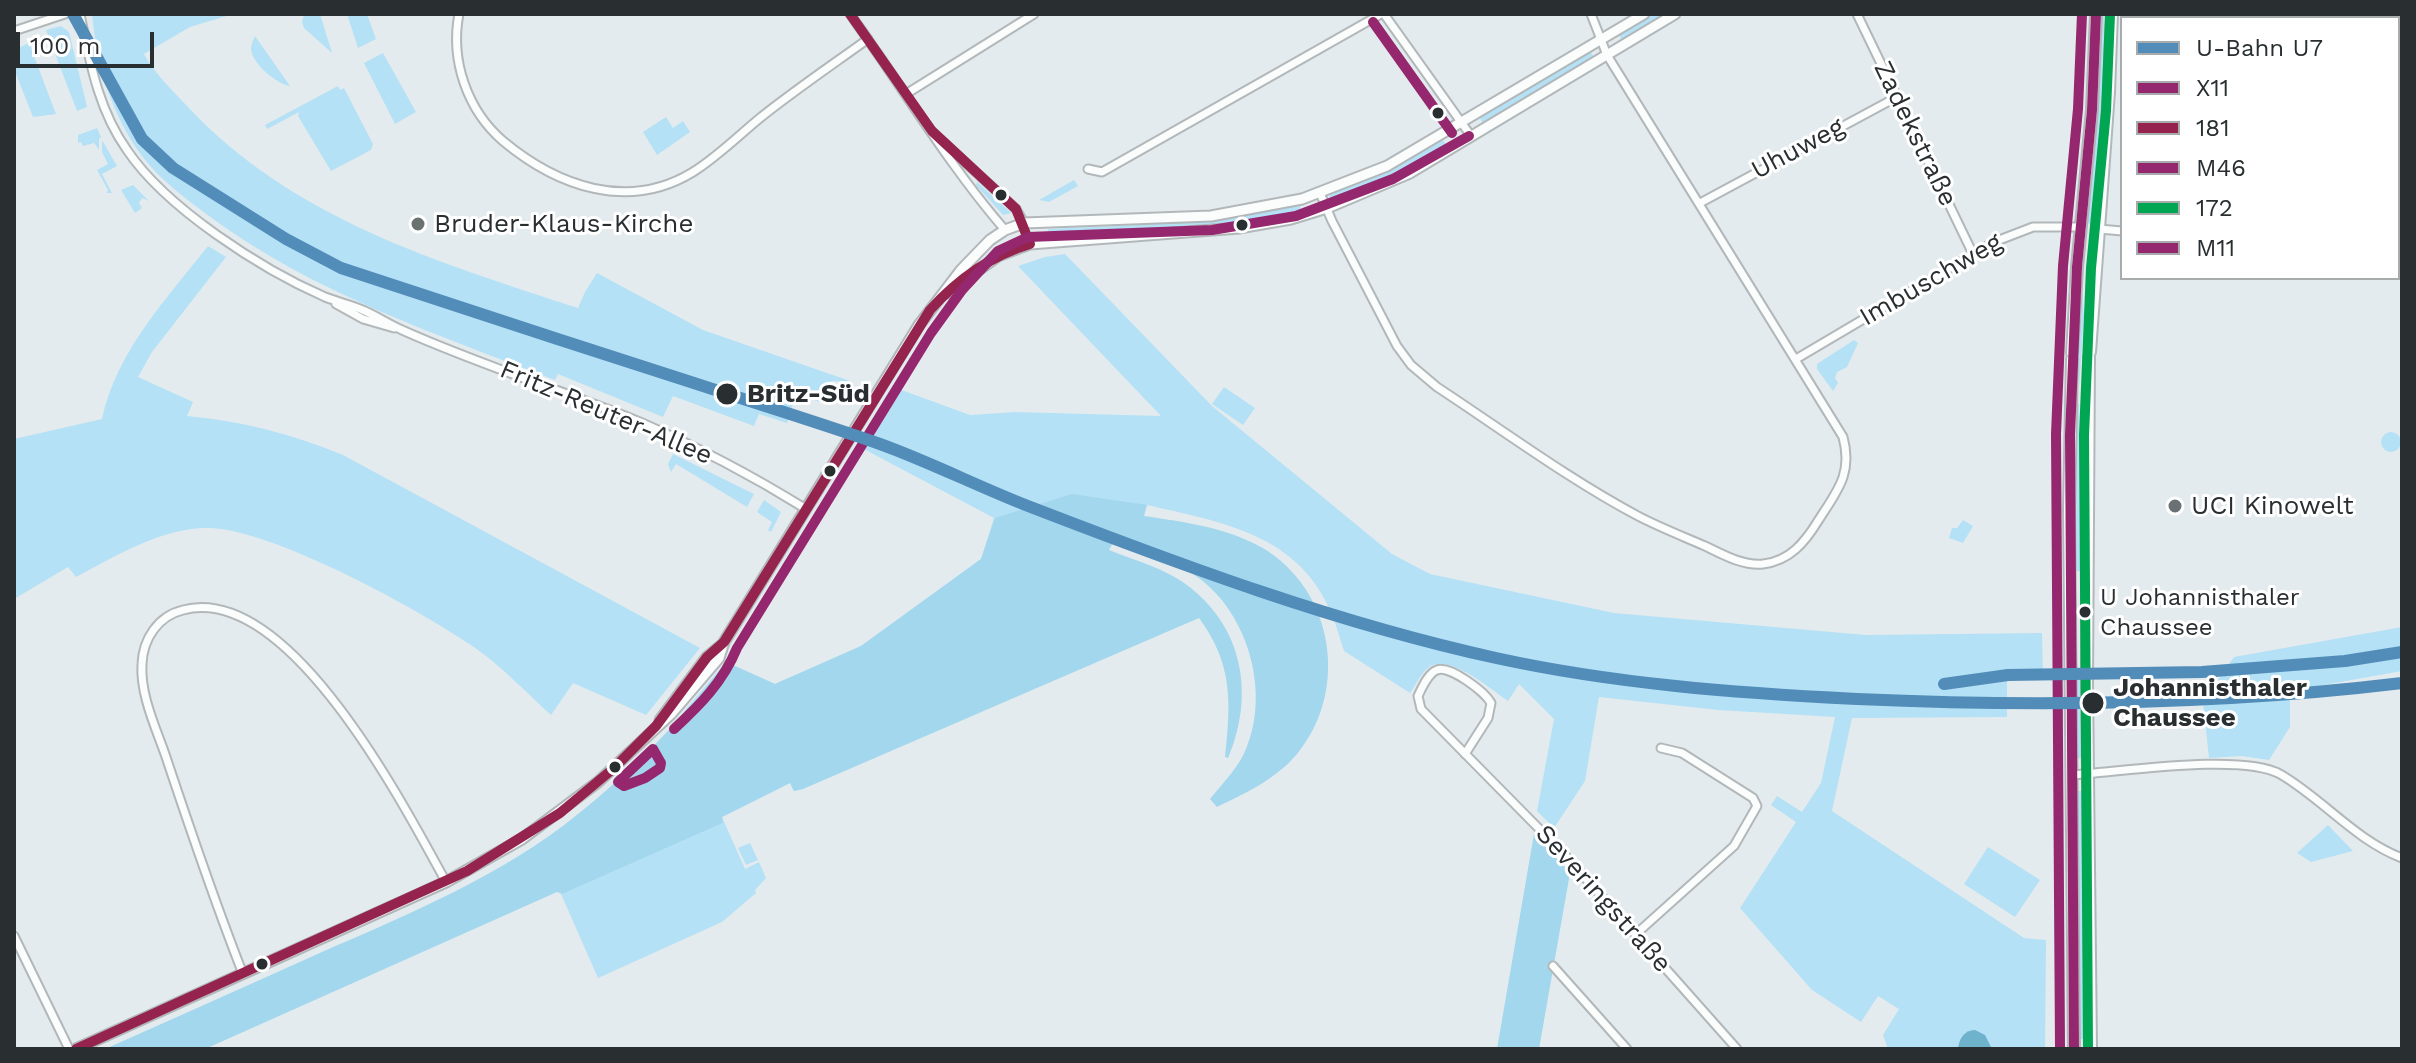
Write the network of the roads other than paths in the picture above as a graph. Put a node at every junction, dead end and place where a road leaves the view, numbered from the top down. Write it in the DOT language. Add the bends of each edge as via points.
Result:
graph roads {
  1 [pos="65,14"];
  2 [pos="80,14"];
  3 [pos="459,14"];
  4 [pos="850,14"];
  5 [pos="1034,14"];
  6 [pos="1383,14"];
  7 [pos="1591,14"];
  8 [pos="1644,14"];
  9 [pos="1675,14"];
  10 [pos="1857,14"];
  11 [pos="2096,14"];
  12 [pos="2112,14"];
  13 [pos="14,31"];
  14 [pos="868,39"];
  15 [pos="1602,39"];
  16 [pos="1607,55"];
  17 [pos="906,94"];
  18 [pos="1897,97"];
  19 [pos="1462,124"];
  20 [pos="932,131"];
  21 [pos="1471,136"];
  22 [pos="1088,169"];
  23 [pos="1320,193"];
  24 [pos="1700,203"];
  25 [pos="1327,208"];
  26 [pos="1024,223"];
  27 [pos="2081,227"];
  28 [pos="2099,229"];
  29 [pos="1005,230"];
  30 [pos="2120,231"];
  31 [pos="1030,244"];
  32 [pos="1015,248"];
  33 [pos="1973,254"];
  34 [pos="938,300"];
  35 [pos="1796,359"];
  36 [pos="806,509"];
  37 [pos="1661,748"];
  38 [pos="1465,754"];
  39 [pos="2088,774"];
  40 [pos="2072,775"];
  41 [pos="2402,858"];
  42 [pos="446,882"];
  43 [pos="1636,934"];
  44 [pos="14,936"];
  45 [pos="1553,966"];
  46 [pos="243,974"];
  47 [pos="69,1049"];
  48 [pos="76,1049"];
  49 [pos="1627,1049"];
  50 [pos="1737,1049"];
  51 [pos="2074,1049"];
  52 [pos="2091,1049"];
  1 -- 13 [label="street"];
  2 -- 36 [label="street, Fritz-Reuter-Allee" via="102,106 125,148 181,208 217,233 363,319 660,431"];
  3 -- 14 [label="street" via="459,66 485,122 552,174 609,192 653,189 691,173"];
  4 -- 14 [label="street"];
  5 -- 17 [label="street"];
  6 -- 19 [label="street"];
  6 -- 22 [label="street" via="1102,172"];
  7 -- 15 [label="street"];
  8 -- 15 [label="street"];
  9 -- 16 [label="street"];
  10 -- 18 [label="street, Zadekstraße"];
  11 -- 27 [label="main road"];
  12 -- 28 [label="main road"];
  14 -- 17 [label="street"];
  15 -- 16 [label="street"];
  15 -- 19 [label="street"];
  16 -- 21 [label="street"];
  16 -- 24 [label="street"];
  17 -- 20 [label="street"];
  18 -- 24 [label="street, Uhuweg"];
  18 -- 33 [label="street, Zadekstraße"];
  19 -- 21 [label="street"];
  19 -- 23 [label="street" via="1387,166"];
  20 -- 26 [label="street" via="1016,209"];
  20 -- 29 [label="street" via="965,184"];
  21 -- 25 [label="street" via="1410,173"];
  23 -- 25 [label="street"];
  23 -- 26 [label="street" via="1211,216"];
  24 -- 35 [label="street"];
  25 -- 31 [label="street" via="1239,228"];
  25 -- 35 [label="street" via="1397,346 1421,374 1613,501 1742,561 1771,562 1796,550 1844,479 1843,437"];
  26 -- 29 [label="street"];
  26 -- 31 [label="street"];
  27 -- 28 [label="main road, Imbuschweg"];
  27 -- 33 [label="street, Imbuschweg" via="2033,227"];
  27 -- 40 [label="main road" via="2069,508"];
  28 -- 30 [label="street, Imbuschweg"];
  28 -- 39 [label="main road" via="2090,354"];
  29 -- 32 [label="street"];
  29 -- 34 [label="street" via="961,270"];
  31 -- 32 [label="street"];
  32 -- 34 [label="street"];
  33 -- 35 [label="street, Imbuschweg"];
  34 -- 36 [label="street"];
  36 -- 42 [label="street" via="719,658 671,714 560,813"];
  37 -- 43 [label="street" via="1682,753 1753,798 1757,806 1734,846"];
  38 -- 38 [label="street, Severingstraße" via="1418,703 1437,670 1476,687 1491,703 1491,714"];
  38 -- 43 [label="street, Severingstraße"];
  39 -- 40 [label="street"];
  39 -- 41 [label="street" via="2257,765 2284,777 2367,840"];
  39 -- 52 [label="main road"];
  40 -- 51 [label="main road"];
  42 -- 46 [label="street"];
  42 -- 46 [label="street" via="378,763 328,694 288,651 256,625 226,611 202,607 168,615 144,652 146,697"];
  43 -- 50 [label="street, Severingstraße"];
  44 -- 47 [label="street"];
  45 -- 49 [label="street"];
  46 -- 48 [label="street"];
}
